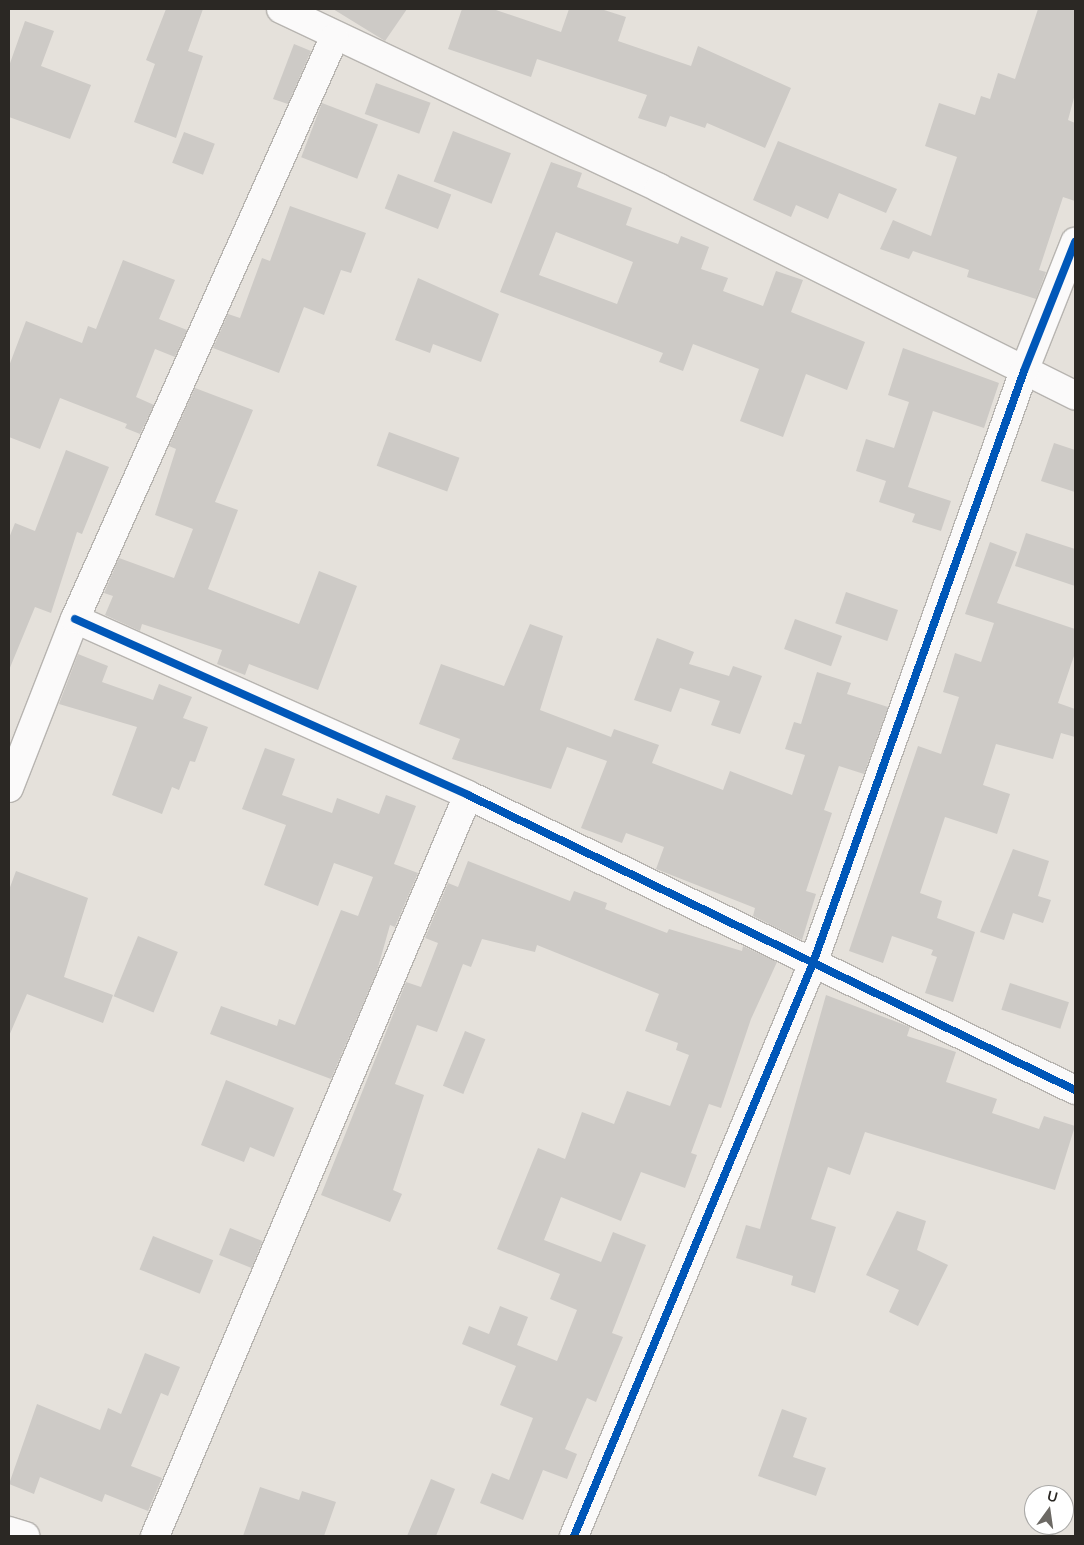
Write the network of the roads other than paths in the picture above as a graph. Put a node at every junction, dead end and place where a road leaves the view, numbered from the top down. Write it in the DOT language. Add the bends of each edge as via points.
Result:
graph roads {
  1 [pos="281,9"];
  2 [pos="334,38"];
  3 [pos="1075,242"];
  4 [pos="1024,371"];
  5 [pos="1075,395"];
  6 [pos="75,620"];
  7 [pos="9,788"];
  8 [pos="468,795"];
  9 [pos="813,962"];
  10 [pos="1075,1090"];
  11 [pos="155,1536"];
  12 [pos="574,1536"];
  1 -- 2 [label="street"];
  2 -- 4 [label="street" via="659,188"];
  2 -- 6 [label="street"];
  3 -- 4 [label="street"];
  4 -- 5 [label="street"];
  4 -- 9 [label="street"];
  6 -- 7 [label="street"];
  6 -- 8 [label="street"];
  8 -- 9 [label="street"];
  8 -- 11 [label="street"];
  9 -- 10 [label="street"];
  9 -- 12 [label="street"];
}
